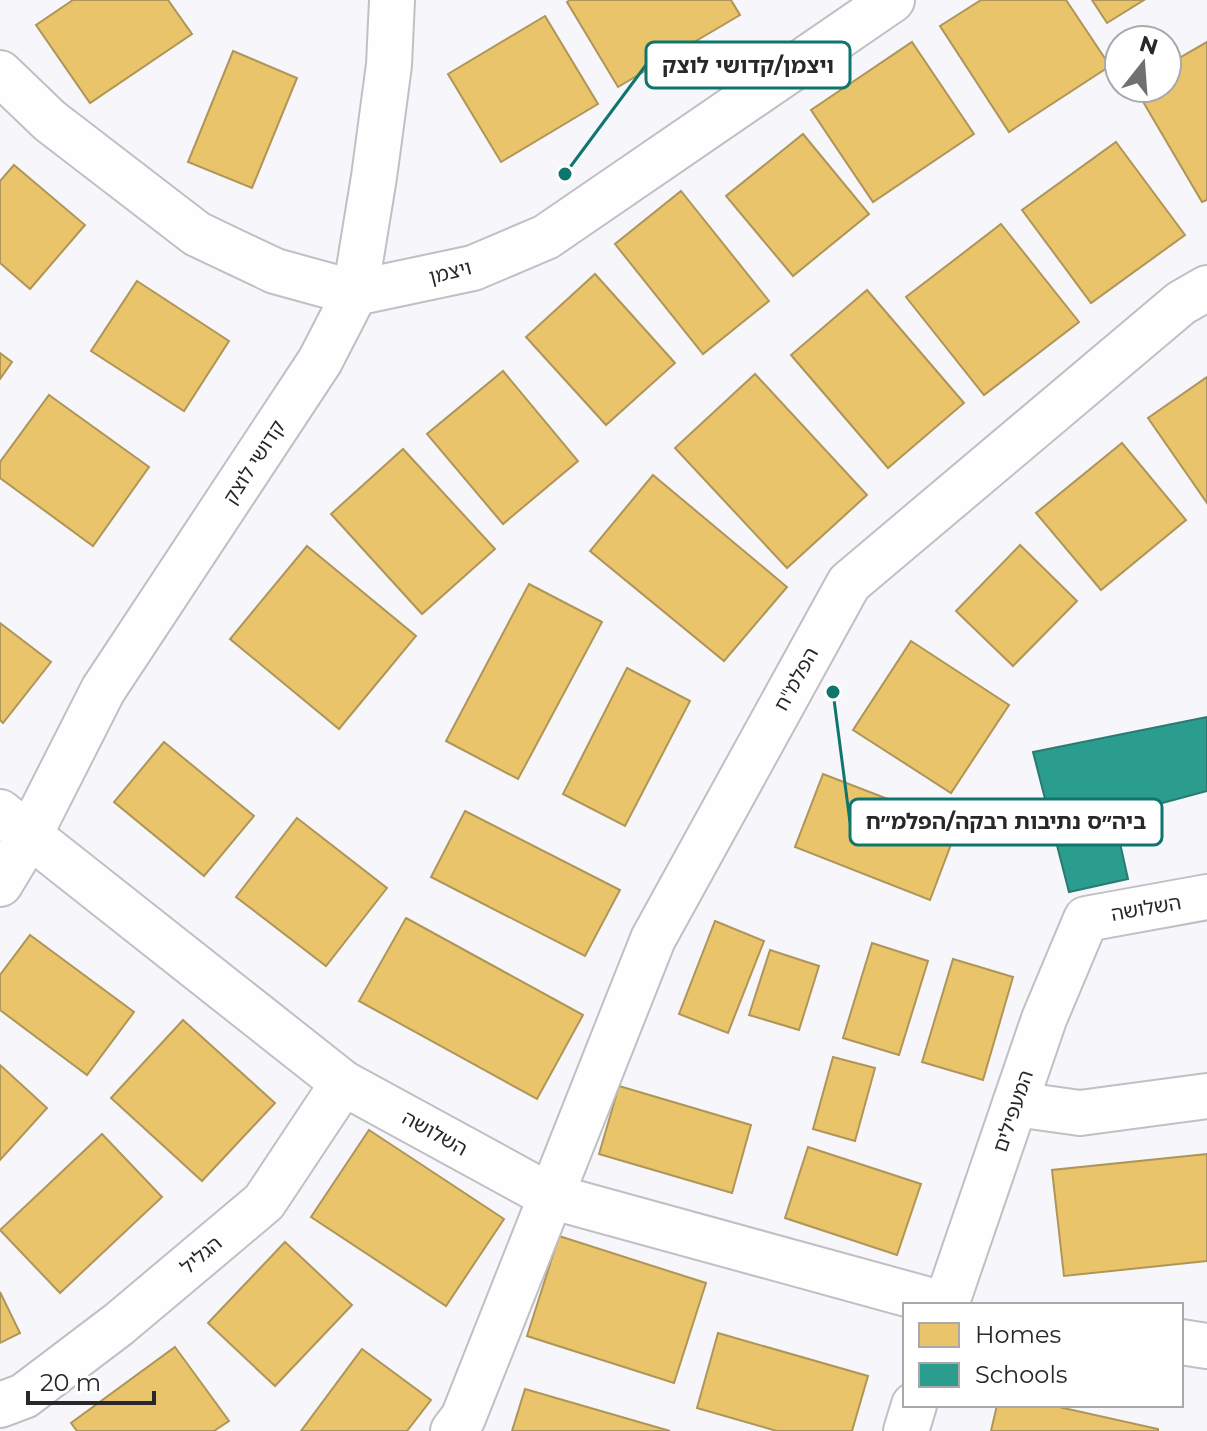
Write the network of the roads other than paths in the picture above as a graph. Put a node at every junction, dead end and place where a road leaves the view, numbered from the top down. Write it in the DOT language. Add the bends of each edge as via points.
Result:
graph roads {
  1 [pos="392,0"];
  2 [pos="892,0"];
  3 [pos="0,73"];
  4 [pos="1207,288"];
  5 [pos="355,293"];
  6 [pos="15,824"];
  7 [pos="0,884"];
  8 [pos="1207,897"];
  9 [pos="1086,919"];
  10 [pos="343,1083"];
  11 [pos="1207,1096"];
  12 [pos="1015,1104"];
  13 [pos="550,1196"];
  14 [pos="939,1303"];
  15 [pos="947,1303"];
  16 [pos="1183,1342"];
  17 [pos="1207,1346"];
  18 [pos="913,1407"];
  19 [pos="22,1411"];
  20 [pos="453,1431"];
  21 [pos="906,1431"];
  1 -- 5 [label="street, קדושי לוצק" via="389,65"];
  2 -- 5 [label="street, ויצמן" via="546,237 473,268"];
  3 -- 5 [label="street, ויצמן" via="50,121 197,234 275,271"];
  4 -- 13 [label="street, הפלמ\"ח" via="1181,303 849,583 653,939"];
  5 -- 6 [label="street, קדושי לוצק" via="320,361"];
  6 -- 7 [label="street, קדושי לוצק"];
  6 -- 10 [label="street, השלושה"];
  8 -- 9 [label="street, השלושה"];
  9 -- 12 [label="street, המעפילים"];
  10 -- 13 [label="street, השלושה"];
  10 -- 19 [label="street, הגליל" via="264,1202"];
  11 -- 12 [label="street" via="1080,1113"];
  12 -- 15 [label="street, המעפילים"];
  13 -- 14 [label="street, השלושה"];
  13 -- 20 [label="street" via="463,1418"];
  16 -- 17 [label="street"];
  18 -- 21 [label="street"];
}
